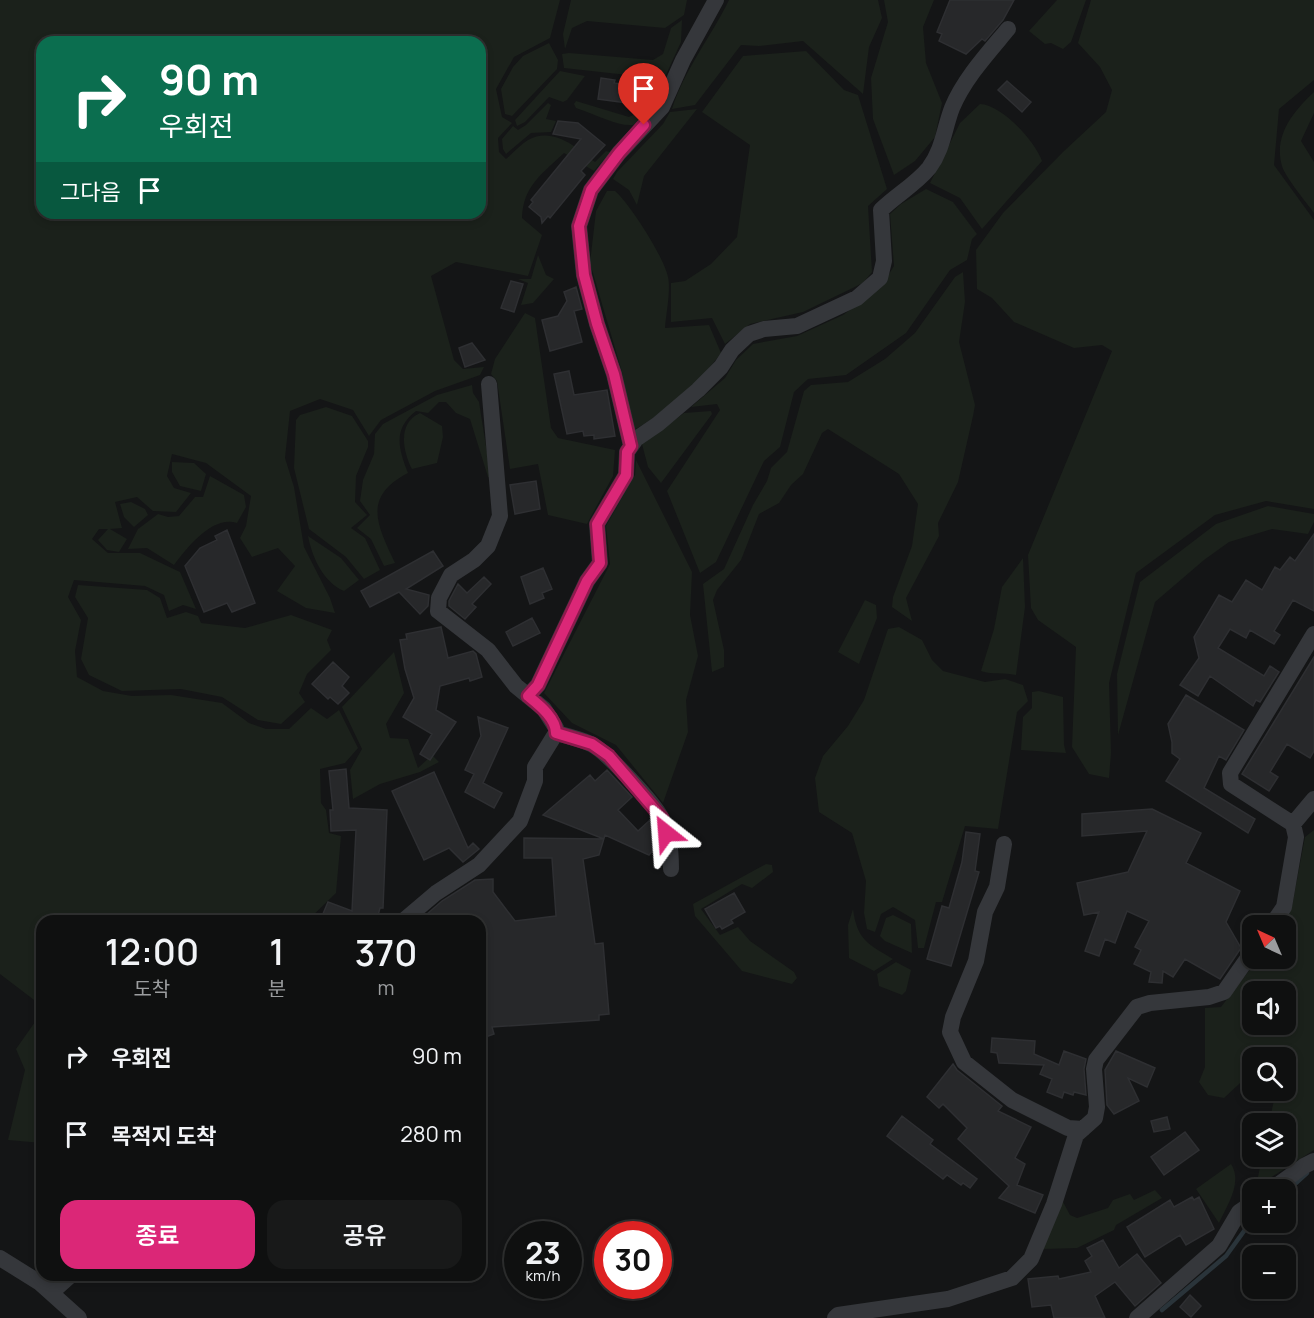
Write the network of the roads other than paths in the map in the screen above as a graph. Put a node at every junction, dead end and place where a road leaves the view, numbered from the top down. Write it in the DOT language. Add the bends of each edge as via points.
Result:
graph roads {
  1 [pos="716,0"];
  2 [pos="1008,29"];
  3 [pos="489,384"];
  4 [pos="631,446"];
  5 [pos="1314,634"];
  6 [pos="528,696"];
  7 [pos="556,733"];
  8 [pos="1314,798"];
  9 [pos="1293,824"];
  10 [pos="1004,844"];
  11 [pos="671,869"];
  12 [pos="410,915"];
  13 [pos="1279,915"];
  14 [pos="1242,966"];
  15 [pos="1083,1129"];
  16 [pos="1314,1161"];
  17 [pos="1286,1179"];
  18 [pos="1242,1210"];
  19 [pos="0,1257"];
  20 [pos="36,1280"];
  21 [pos="37,1281"];
  22 [pos="64,1281"];
  23 [pos="52,1292"];
  24 [pos="79,1318"];
  25 [pos="835,1318"];
  26 [pos="1137,1318"];
  1 -- 4 [label="street" via="662,107 591,190 579,226 584,275"];
  2 -- 4 [label="street" via="968,78 929,167 881,210 884,261 880,278 857,298 797,326 749,334 698,390"];
  3 -- 6 [label="street" via="500,516 488,546 451,575 439,598 438,610 488,650"];
  4 -- 6 [label="street" via="626,475 597,524 600,563 587,581 538,685"];
  5 -- 9 [label="street" via="1230,773 1231,784"];
  6 -- 7 [label="street" via="544,709"];
  7 -- 11 [label="street" via="592,744 609,756 648,801 662,818 671,848"];
  7 -- 12 [label="street" via="535,767 535,781 520,821 479,865"];
  8 -- 9 [label="street"];
  9 -- 13 [label="street" via="1296,837 1284,908"];
  10 -- 15 [label="street" via="997,887 985,912 976,961 950,1032 964,1062 1012,1100 1068,1128"];
  14 -- 15 [label="street" via="1224,992 1137,1008 1096,1060 1095,1118"];
  15 -- 25 [label="street" via="1076,1135 1031,1259 1012,1278 948,1299"];
  16 -- 17 [label="street"];
  18 -- 26 [label="street" via="1220,1246"];
  19 -- 20 [label="street"];
  21 -- 23 [label="street"];
  22 -- 23 [label="street"];
  23 -- 24 [label="street"];
}
